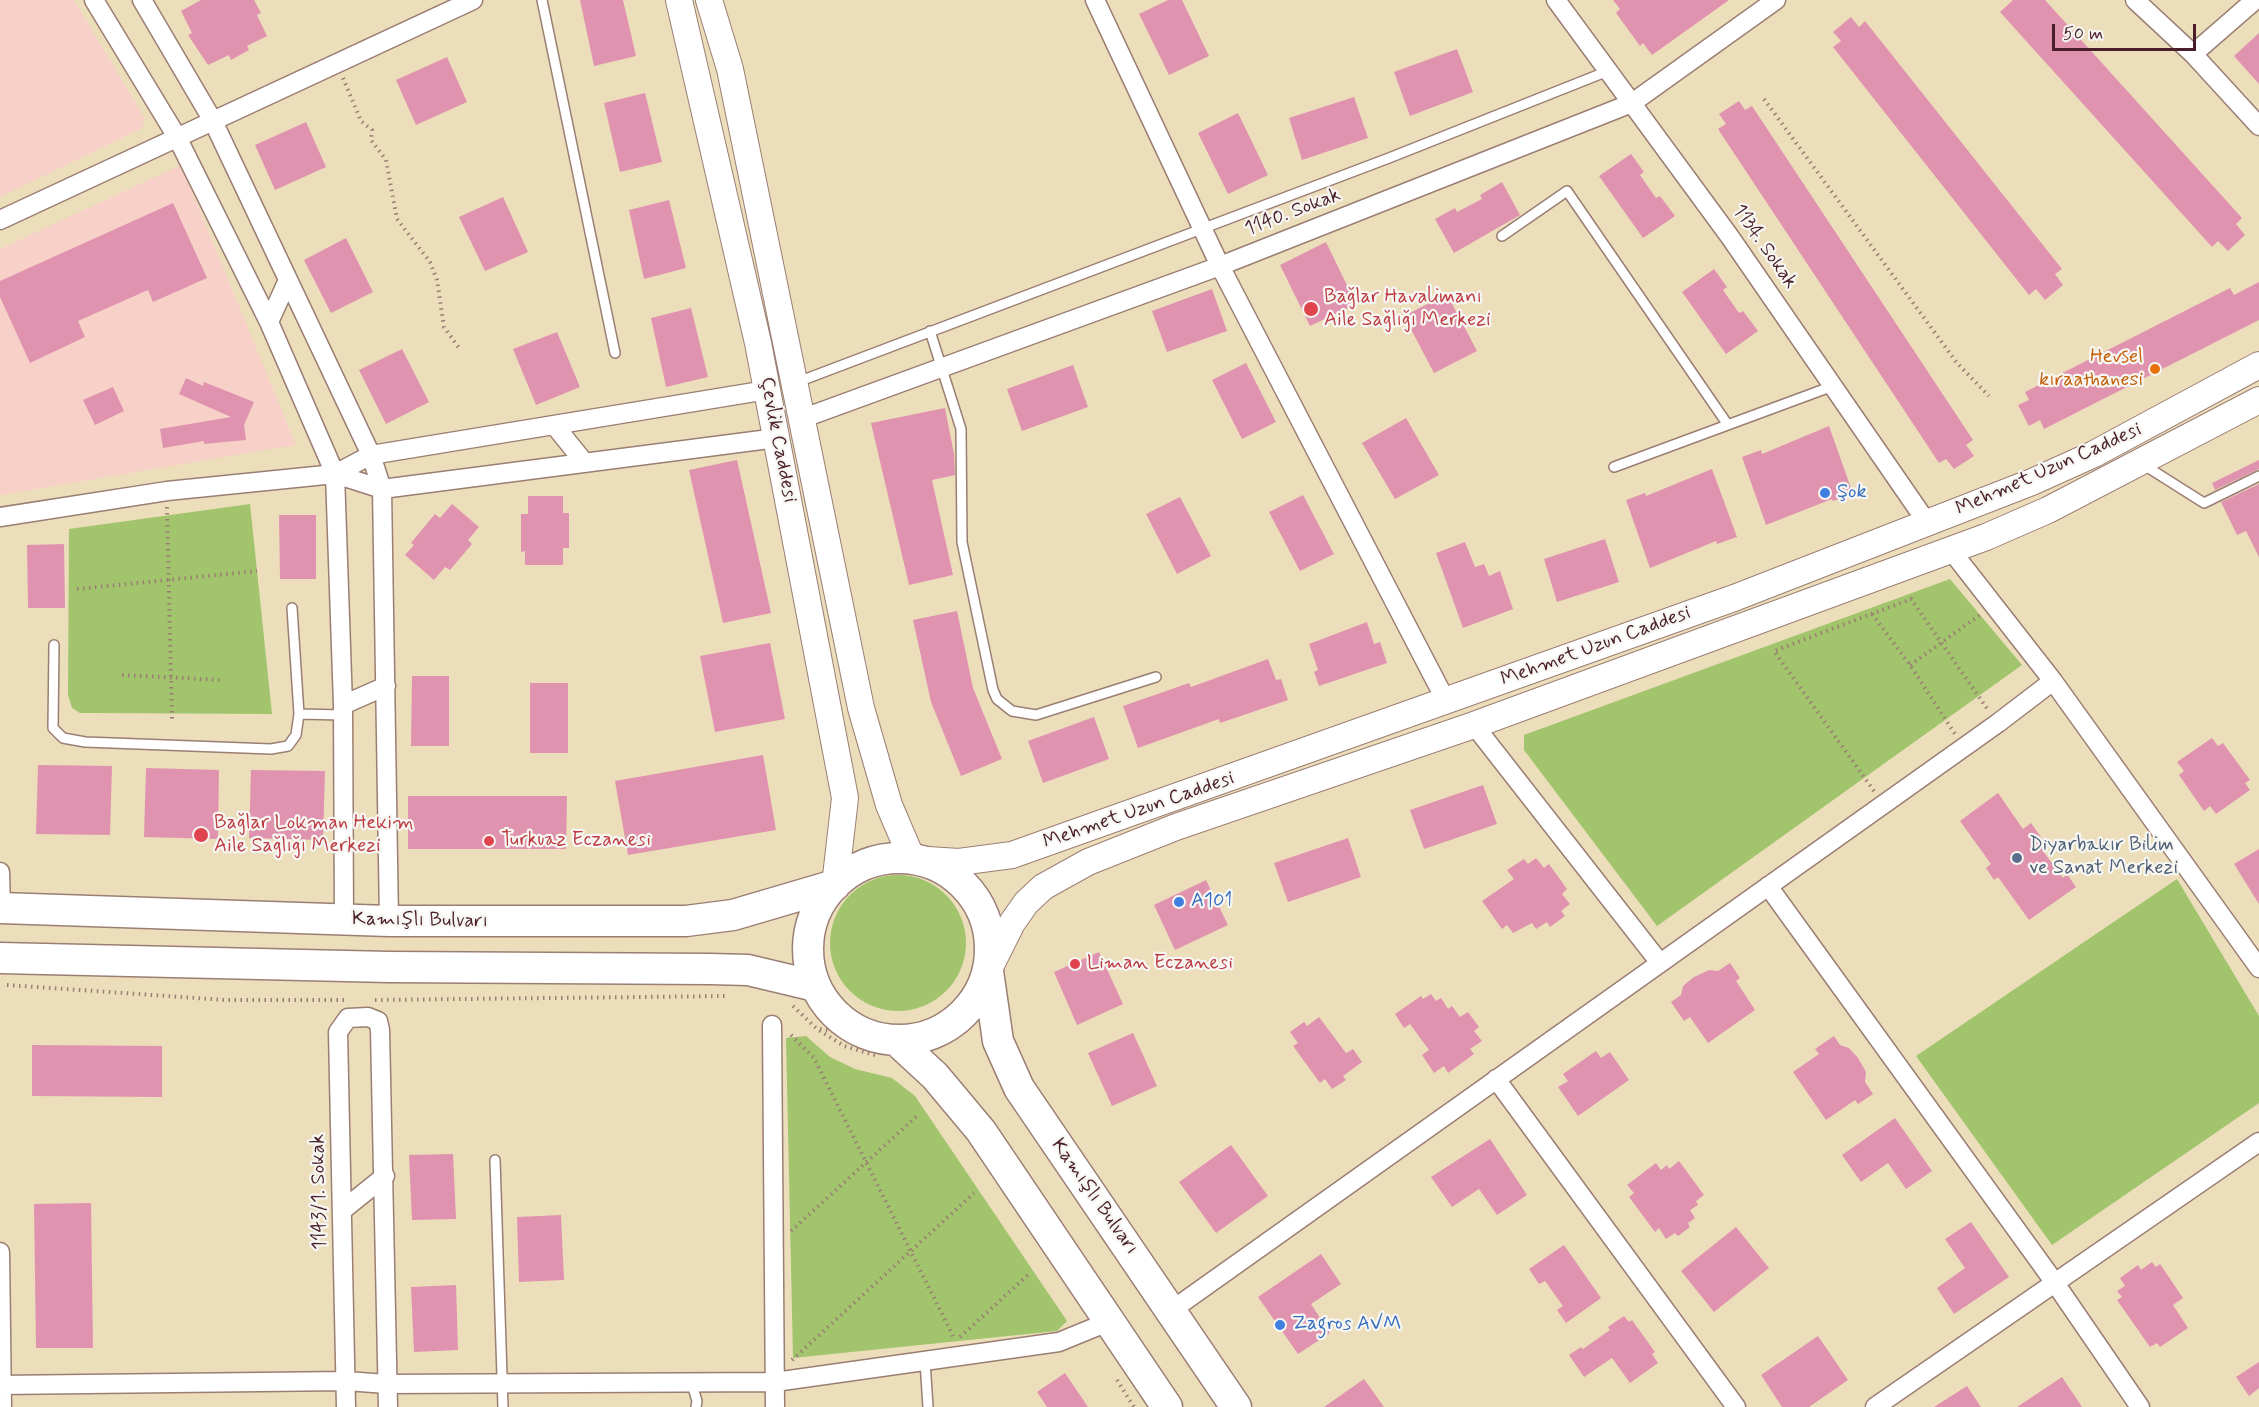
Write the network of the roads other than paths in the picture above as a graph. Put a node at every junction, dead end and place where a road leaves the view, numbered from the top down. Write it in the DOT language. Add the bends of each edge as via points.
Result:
graph roads {
  1 [pos="142,0"];
  2 [pos="473,0"];
  3 [pos="542,0"];
  4 [pos="679,0"];
  5 [pos="710,0"];
  6 [pos="1095,0"];
  7 [pos="1556,0"];
  8 [pos="1776,0"];
  9 [pos="2135,0"];
  10 [pos="2255,0"];
  11 [pos="97,2"];
  12 [pos="2193,54"];
  13 [pos="1608,71"];
  14 [pos="1632,103"];
  15 [pos="213,121"];
  16 [pos="2259,126"];
  17 [pos="177,136"];
  18 [pos="0,219"];
  19 [pos="1204,229"];
  20 [pos="1502,236"];
  21 [pos="1220,266"];
  22 [pos="288,280"];
  23 [pos="269,322"];
  24 [pos="930,331"];
  25 [pos="615,353"];
  26 [pos="2259,365"];
  27 [pos="943,369"];
  28 [pos="794,383"];
  29 [pos="1833,386"];
  30 [pos="767,390"];
  31 [pos="2259,400"];
  32 [pos="801,419"];
  33 [pos="1728,425"];
  34 [pos="555,426"];
  35 [pos="777,438"];
  36 [pos="371,455"];
  37 [pos="584,462"];
  38 [pos="2140,462"];
  39 [pos="1614,468"];
  40 [pos="335,474"];
  41 [pos="2259,476"];
  42 [pos="382,489"];
  43 [pos="0,517"];
  44 [pos="1928,524"];
  45 [pos="1950,549"];
  46 [pos="292,608"];
  47 [pos="54,645"];
  48 [pos="1156,677"];
  49 [pos="2053,681"];
  50 [pos="386,686"];
  51 [pos="1446,701"];
  52 [pos="343,710"];
  53 [pos="299,714"];
  54 [pos="1474,725"];
  55 [pos="912,859"];
  56 [pos="0,872"];
  57 [pos="835,885"];
  58 [pos="1768,886"];
  59 [pos="0,908"];
  60 [pos="344,920"];
  61 [pos="389,921"];
  62 [pos="0,958"];
  63 [pos="1660,963"];
  64 [pos="2259,968"];
  65 [pos="988,971"];
  66 [pos="815,986"];
  67 [pos="772,1025"];
  68 [pos="886,1045"];
  69 [pos="1496,1079"];
  70 [pos="2259,1142"];
  71 [pos="495,1160"];
  72 [pos="385,1176"];
  73 [pos="344,1209"];
  74 [pos="0,1252"];
  75 [pos="2055,1283"];
  76 [pos="1172,1310"];
  77 [pos="1108,1322"];
  78 [pos="925,1361"];
  79 [pos="346,1381"];
  80 [pos="691,1381"];
  81 [pos="775,1382"];
  82 [pos="502,1383"];
  83 [pos="387,1384"];
  84 [pos="2,1385"];
  85 [pos="2,1407"];
  86 [pos="346,1407"];
  87 [pos="388,1407"];
  88 [pos="503,1407"];
  89 [pos="696,1407"];
  90 [pos="775,1407"];
  91 [pos="928,1407"];
  92 [pos="1167,1407"];
  93 [pos="1236,1407"];
  94 [pos="1736,1407"];
  95 [pos="1875,1407"];
  96 [pos="2140,1407"];
  1 -- 15 [label="street"];
  2 -- 15 [label="street"];
  3 -- 25 [label="lane"];
  4 -- 30 [label="main road, Çevlik Caddesi"];
  5 -- 28 [label="main road, Çevlik Caddesi" via="730,69"];
  6 -- 19 [label="street"];
  7 -- 13 [label="street, 1134. Sokak"];
  8 -- 14 [label="street, 1140. Sokak"];
  9 -- 12 [label="street"];
  10 -- 12 [label="street"];
  11 -- 17 [label="street"];
  12 -- 16 [label="street"];
  13 -- 14 [label="street, 1134. Sokak"];
  13 -- 19 [label="lane"];
  14 -- 21 [label="street, 1140. Sokak"];
  14 -- 29 [label="street, 1134. Sokak"];
  15 -- 17 [label="street"];
  15 -- 22 [label="street"];
  17 -- 18 [label="street"];
  17 -- 23 [label="street"];
  19 -- 21 [label="street"];
  19 -- 24 [label="lane"];
  20 -- 33 [label="lane" via="1567,191"];
  21 -- 27 [label="street, 1140. Sokak"];
  21 -- 51 [label="street"];
  22 -- 23 [label="street"];
  22 -- 36 [label="street"];
  23 -- 40 [label="street"];
  24 -- 27 [label="lane"];
  24 -- 28 [label="lane"];
  26 -- 44 [label="main road, Mehmet Uzun Caddesi" via="2094,454"];
  27 -- 32 [label="street, 1140. Sokak"];
  27 -- 48 [label="lane" via="961,429 962,542 998,699 1012,711 1036,715"];
  28 -- 32 [label="main road, Çevlik Caddesi"];
  29 -- 33 [label="lane"];
  29 -- 44 [label="street, 1134. Sokak"];
  30 -- 34 [label="street"];
  30 -- 35 [label="main road, Çevlik Caddesi"];
  31 -- 38 [label="main road"];
  32 -- 55 [label="main road, Çevlik Caddesi" via="861,708 889,805"];
  33 -- 39 [label="lane"];
  34 -- 36 [label="street"];
  34 -- 37 [label="street"];
  35 -- 37 [label="street"];
  35 -- 57 [label="main road, Çevlik Caddesi" via="844,798"];
  36 -- 40 [label="street"];
  36 -- 42 [label="street"];
  37 -- 42 [label="street"];
  38 -- 41 [label="lane" via="2204,503"];
  38 -- 45 [label="main road" via="2048,510"];
  40 -- 42 [label="street"];
  40 -- 43 [label="street" via="167,491"];
  40 -- 52 [label="street"];
  42 -- 50 [label="street"];
  44 -- 51 [label="main road, Mehmet Uzun Caddesi"];
  45 -- 49 [label="street"];
  45 -- 54 [label="main road"];
  46 -- 53 [label="lane"];
  47 -- 53 [label="lane" via="53,729 63,738 272,749 288,747 296,735"];
  49 -- 58 [label="street"];
  49 -- 64 [label="street"];
  50 -- 52 [label="street"];
  50 -- 61 [label="street"];
  51 -- 55 [label="main road, Mehmet Uzun Caddesi" via="1012,855 958,862"];
  52 -- 53 [label="lane"];
  52 -- 60 [label="street"];
  54 -- 63 [label="street"];
  54 -- 65 [label="main road" via="1176,827 1088,862 1043,887 1026,903"];
  55 -- 57 [label="highway" via="870,863"];
  55 -- 65 [label="highway" via="941,868 965,886 982,911 990,941"];
  56 -- 59 [label="street"];
  57 -- 61 [label="highway, Kamışlı Bulvarı" via="733,915 686,921"];
  57 -- 66 [label="highway" via="818,906 809,932 808,959"];
  58 -- 63 [label="street"];
  58 -- 75 [label="street"];
  59 -- 60 [label="highway, Kamışlı Bulvarı"];
  60 -- 61 [label="highway, Kamışlı Bulvarı"];
  62 -- 66 [label="highway" via="748,970"];
  63 -- 69 [label="street"];
  65 -- 68 [label="highway" via="978,994 951,1024 921,1038"];
  65 -- 76 [label="highway, Kamışlı Bulvarı" via="998,1041 1019,1088"];
  66 -- 68 [label="highway" via="848,1025"];
  67 -- 81 [label="street"];
  68 -- 77 [label="highway" via="935,1076 981,1131"];
  69 -- 76 [label="street"];
  69 -- 94 [label="street"];
  70 -- 75 [label="street"];
  71 -- 82 [label="lane"];
  72 -- 73 [label="street"];
  72 -- 73 [label="street, 1143/1. Sokak" via="378,1021 348,1018 338,1032"];
  72 -- 83 [label="street"];
  73 -- 79 [label="street, 1143/1. Sokak"];
  74 -- 84 [label="street"];
  75 -- 95 [label="street"];
  75 -- 96 [label="street"];
  76 -- 93 [label="highway, Kamışlı Bulvarı"];
  77 -- 78 [label="street" via="1059,1342"];
  77 -- 92 [label="highway"];
  78 -- 81 [label="street"];
  78 -- 91 [label="lane"];
  79 -- 83 [label="street"];
  79 -- 84 [label="street"];
  79 -- 86 [label="street, 1143/1. Sokak"];
  80 -- 81 [label="street"];
  80 -- 82 [label="street"];
  80 -- 89 [label="lane"];
  81 -- 90 [label="street"];
  82 -- 83 [label="street"];
  82 -- 88 [label="lane"];
  83 -- 87 [label="street"];
  84 -- 85 [label="street"];
}
